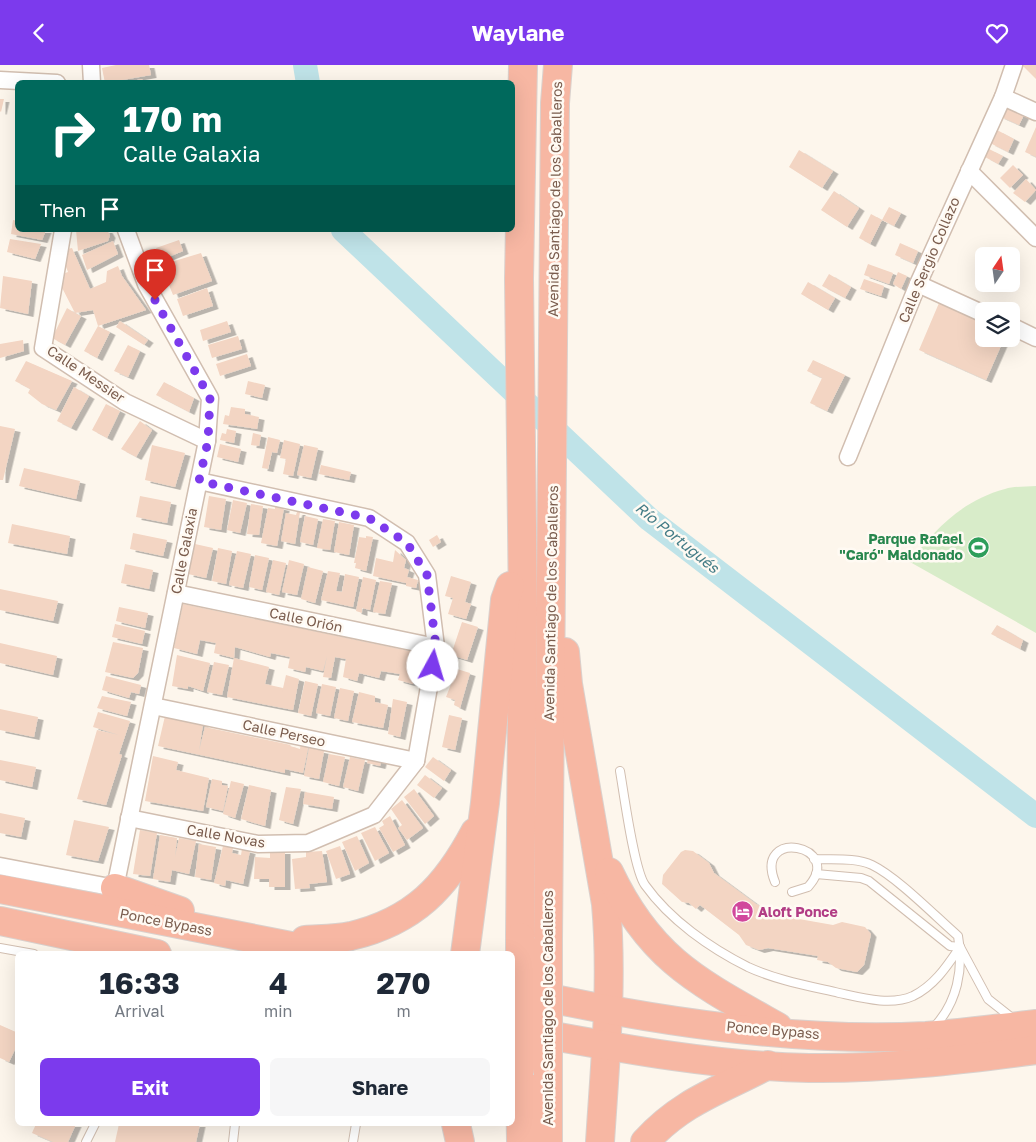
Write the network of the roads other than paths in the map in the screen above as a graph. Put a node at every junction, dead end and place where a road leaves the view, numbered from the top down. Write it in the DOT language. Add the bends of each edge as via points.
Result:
graph roads {
  1 [pos="91,65"];
  2 [pos="523,65"];
  3 [pos="558,65"];
  4 [pos="1014,65"];
  5 [pos="92,80"];
  6 [pos="0,81"];
  7 [pos="15,82"];
  8 [pos="1003,97"];
  9 [pos="1036,112"];
  10 [pos="969,171"];
  11 [pos="64,232"];
  12 [pos="127,232"];
  13 [pos="1036,238"];
  14 [pos="918,284"];
  15 [pos="975,310"];
  16 [pos="1020,330"];
  17 [pos="1036,337"];
  18 [pos="208,441"];
  19 [pos="848,457"];
  20 [pos="199,481"];
  21 [pos="176,593"];
  22 [pos="514,605"];
  23 [pos="557,633"];
  24 [pos="436,647"];
  25 [pos="153,706"];
  26 [pos="416,761"];
  27 [pos="620,771"];
  28 [pos="129,818"];
  29 [pos="481,819"];
  30 [pos="594,833"];
  31 [pos="814,859"];
  32 [pos="0,866"];
  33 [pos="816,874"];
  34 [pos="775,882"];
  35 [pos="116,888"];
  36 [pos="0,889"];
  37 [pos="792,892"];
  38 [pos="0,921"];
  39 [pos="216,932"];
  40 [pos="278,944"];
  41 [pos="960,947"];
  42 [pos="0,948"];
  43 [pos="17,951"];
  44 [pos="143,951"];
  45 [pos="316,951"];
  46 [pos="465,951"];
  47 [pos="515,991"];
  48 [pos="608,1011"];
  49 [pos="1030,1025"];
  50 [pos="515,1029"];
  51 [pos="788,1032"];
  52 [pos="925,1036"];
  53 [pos="607,1046"];
  54 [pos="1036,1050"];
  55 [pos="768,1065"];
  56 [pos="94,1126"];
  57 [pos="236,1126"];
  58 [pos="356,1126"];
  59 [pos="456,1126"];
  60 [pos="474,1126"];
  61 [pos="86,1142"];
  62 [pos="233,1142"];
  63 [pos="353,1142"];
  64 [pos="460,1142"];
  65 [pos="475,1142"];
  66 [pos="521,1142"];
  67 [pos="548,1142"];
  68 [pos="600,1142"];
  69 [pos="645,1142"];
  1 -- 5 [label="street"];
  2 -- 22 [label="highway" via="519,279 522,544"];
  3 -- 23 [label="highway, Avenida Santiago de los Caballeros" via="555,103 552,592"];
  4 -- 8 [label="street, Calle Sergio Collazo"];
  6 -- 7 [label="street"];
  8 -- 9 [label="street"];
  8 -- 10 [label="street, Calle Sergio Collazo"];
  10 -- 13 [label="street"];
  10 -- 14 [label="street, Calle Sergio Collazo"];
  11 -- 18 [label="street, Calle Messier" via="43,348 125,401"];
  12 -- 18 [label="street, Calle Galaxia" via="146,284 210,398"];
  14 -- 15 [label="street"];
  14 -- 19 [label="street, Calle Sergio Collazo"];
  16 -- 17 [label="street"];
  18 -- 20 [label="street, Calle Galaxia"];
  20 -- 21 [label="street, Calle Galaxia"];
  20 -- 24 [label="street, Calle Novas" via="369,518 407,543 427,575"];
  21 -- 24 [label="street, Calle Orión"];
  21 -- 25 [label="street, Calle Galaxia"];
  22 -- 29 [label="highway"];
  22 -- 66 [label="highway, Avenida Santiago de los Caballeros, bridge"];
  23 -- 30 [label="highway"];
  23 -- 67 [label="highway, Avenida Santiago de los Caballeros, bridge" via="548,940"];
  24 -- 26 [label="street, Calle Novas"];
  25 -- 26 [label="street, Calle Perseo"];
  25 -- 28 [label="street, Calle Galaxia"];
  26 -- 28 [label="street, Calle Novas" via="374,815 308,843 258,844"];
  27 -- 41 [label="lane" via="644,883 662,906 685,925 716,949 750,967 852,996 892,1001 913,996 931,983 944,971"];
  28 -- 35 [label="street, Calle Galaxia"];
  29 -- 40 [label="highway" via="463,855 442,885 404,916 349,936"];
  29 -- 46 [label="highway"];
  30 -- 48 [label="highway" via="608,928"];
  30 -- 51 [label="highway" via="621,897 657,947 680,969"];
  31 -- 33 [label="lane"];
  31 -- 34 [label="lane" via="804,848 790,846 783,849 771,866"];
  31 -- 41 [label="lane" via="858,861 872,865 958,936"];
  32 -- 35 [label="street"];
  33 -- 37 [label="lane" via="808,887"];
  33 -- 41 [label="lane" via="869,881 950,946"];
  35 -- 39 [label="highway" via="172,908"];
  36 -- 39 [label="highway, Ponce Bypass"];
  38 -- 44 [label="highway"];
  39 -- 40 [label="highway, Ponce Bypass"];
  40 -- 45 [label="highway, Ponce Bypass"];
  41 -- 49 [label="lane" via="988,999 1003,1013"];
  41 -- 52 [label="lane" via="958,986 946,1012"];
  42 -- 43 [label="lane"];
  47 -- 48 [label="highway, Ponce Bypass"];
  48 -- 51 [label="highway, Ponce Bypass"];
  48 -- 53 [label="highway"];
  49 -- 52 [label="highway, Ponce Bypass"];
  50 -- 53 [label="highway"];
  51 -- 52 [label="highway, Ponce Bypass"];
  53 -- 55 [label="highway"];
  53 -- 68 [label="highway"];
  54 -- 55 [label="highway" via="923,1064 856,1067"];
  55 -- 69 [label="highway" via="693,1101 672,1115"];
  56 -- 61 [label="lane"];
  57 -- 62 [label="lane"];
  58 -- 63 [label="lane"];
  59 -- 64 [label="highway"];
  60 -- 65 [label="highway"];
}
